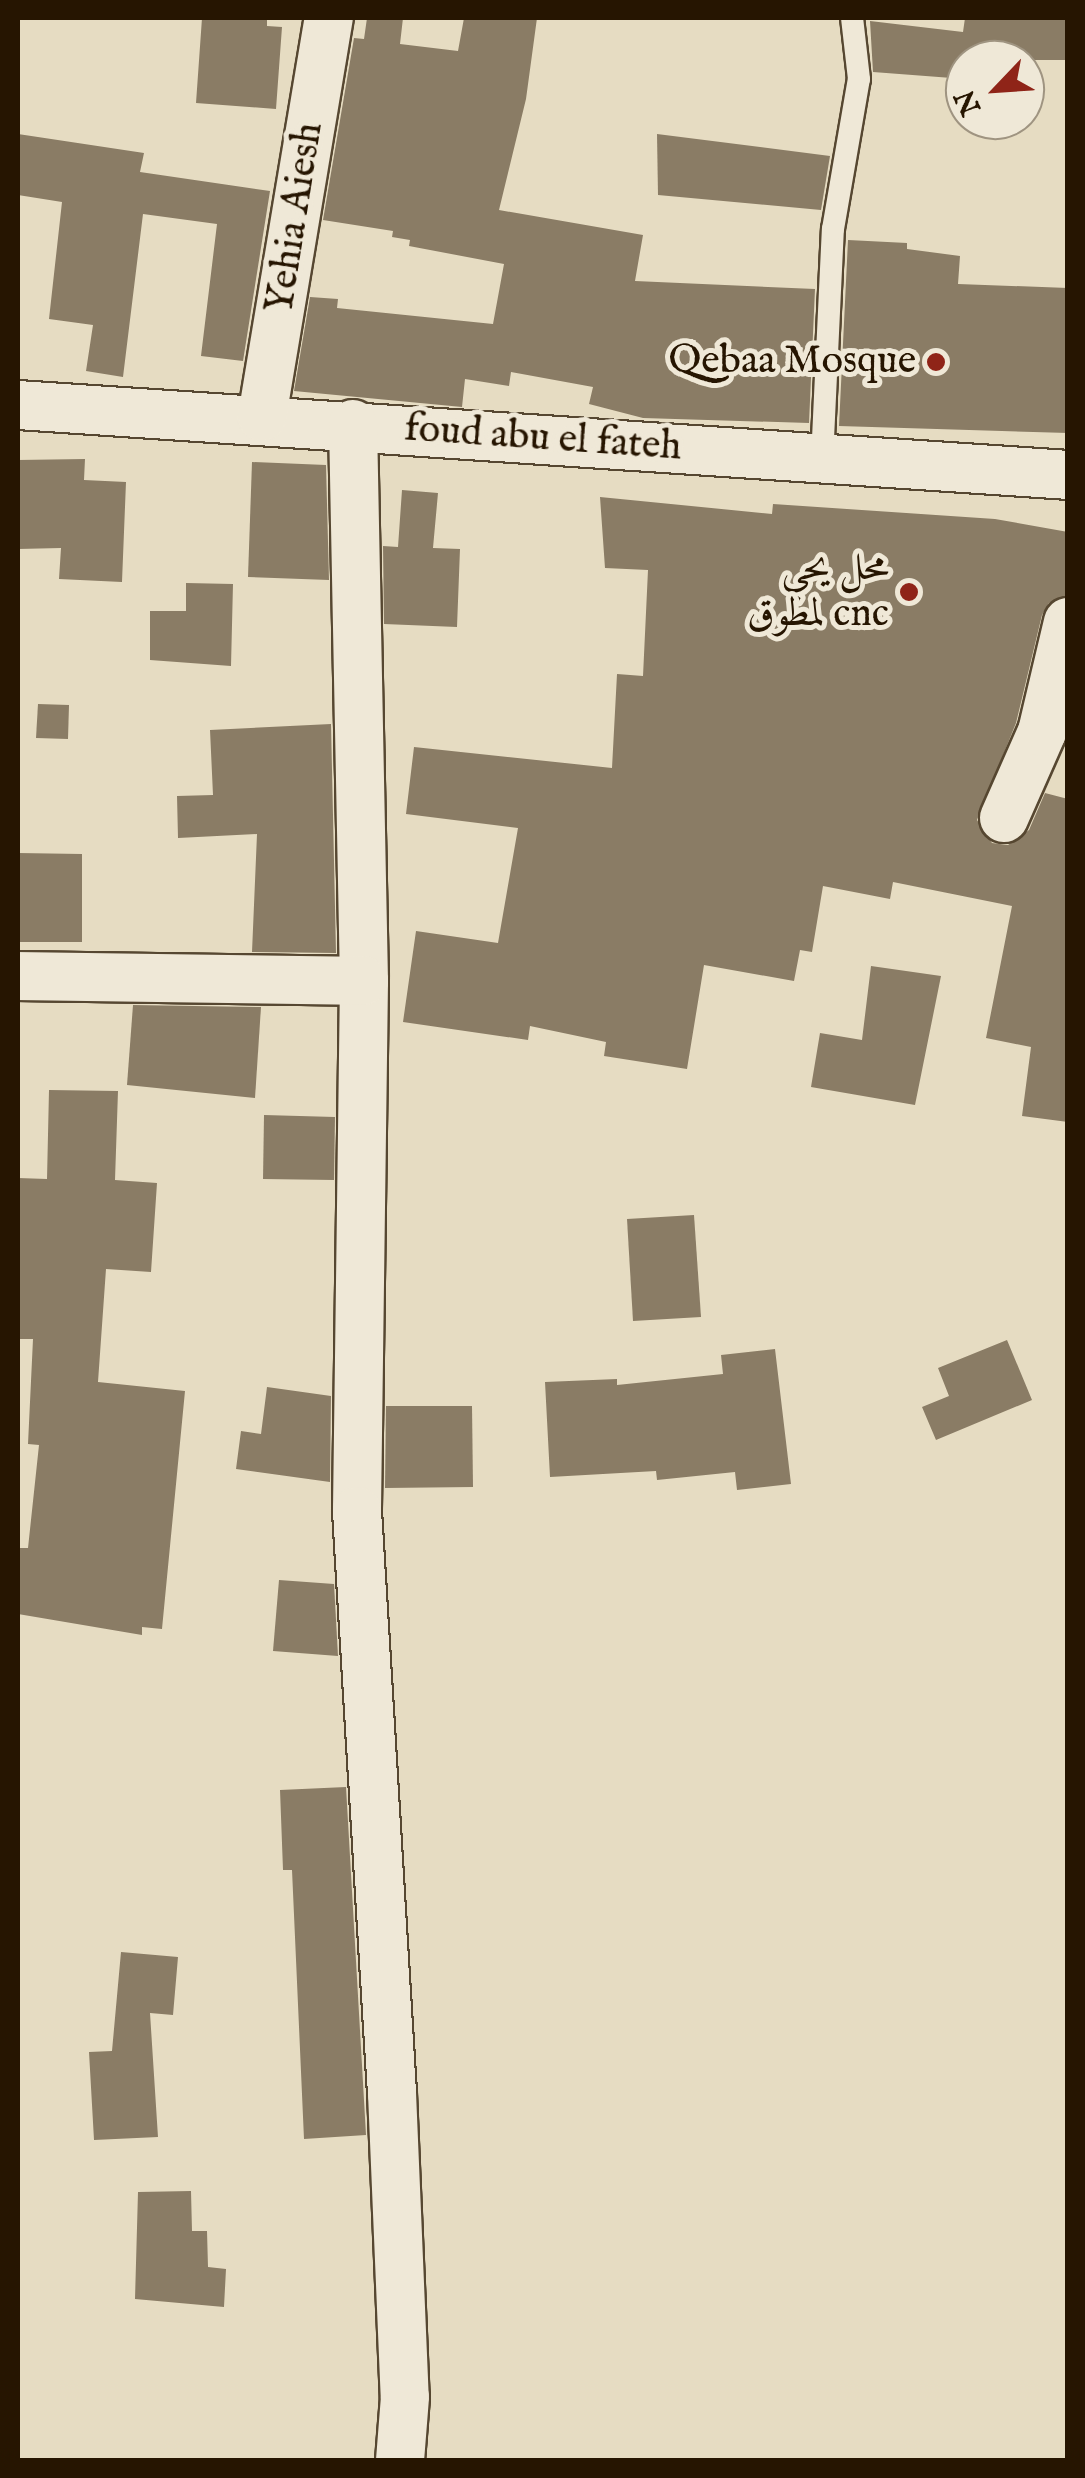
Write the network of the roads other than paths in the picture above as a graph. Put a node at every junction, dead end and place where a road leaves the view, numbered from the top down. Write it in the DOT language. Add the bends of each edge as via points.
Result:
graph roads {
  1 [pos="329,18"];
  2 [pos="852,18"];
  3 [pos="18,406"];
  4 [pos="262,418"];
  5 [pos="353,424"];
  6 [pos="822,460"];
  7 [pos="1068,475"];
  8 [pos="1068,622"];
  9 [pos="1004,818"];
  10 [pos="18,976"];
  11 [pos="364,981"];
  12 [pos="400,2460"];
  1 -- 4 [label="street, Yehia Aiesh"];
  2 -- 6 [label="lane" via="859,79 832,229"];
  3 -- 4 [label="street, foud abu el fateh"];
  4 -- 5 [label="street, foud abu el fateh"];
  5 -- 6 [label="street, foud abu el fateh"];
  5 -- 11 [label="street"];
  6 -- 7 [label="street, foud abu el fateh"];
  8 -- 9 [label="street" via="1042,732"];
  10 -- 11 [label="street"];
  11 -- 12 [label="street" via="358,1511 392,2093 405,2398"];
}
